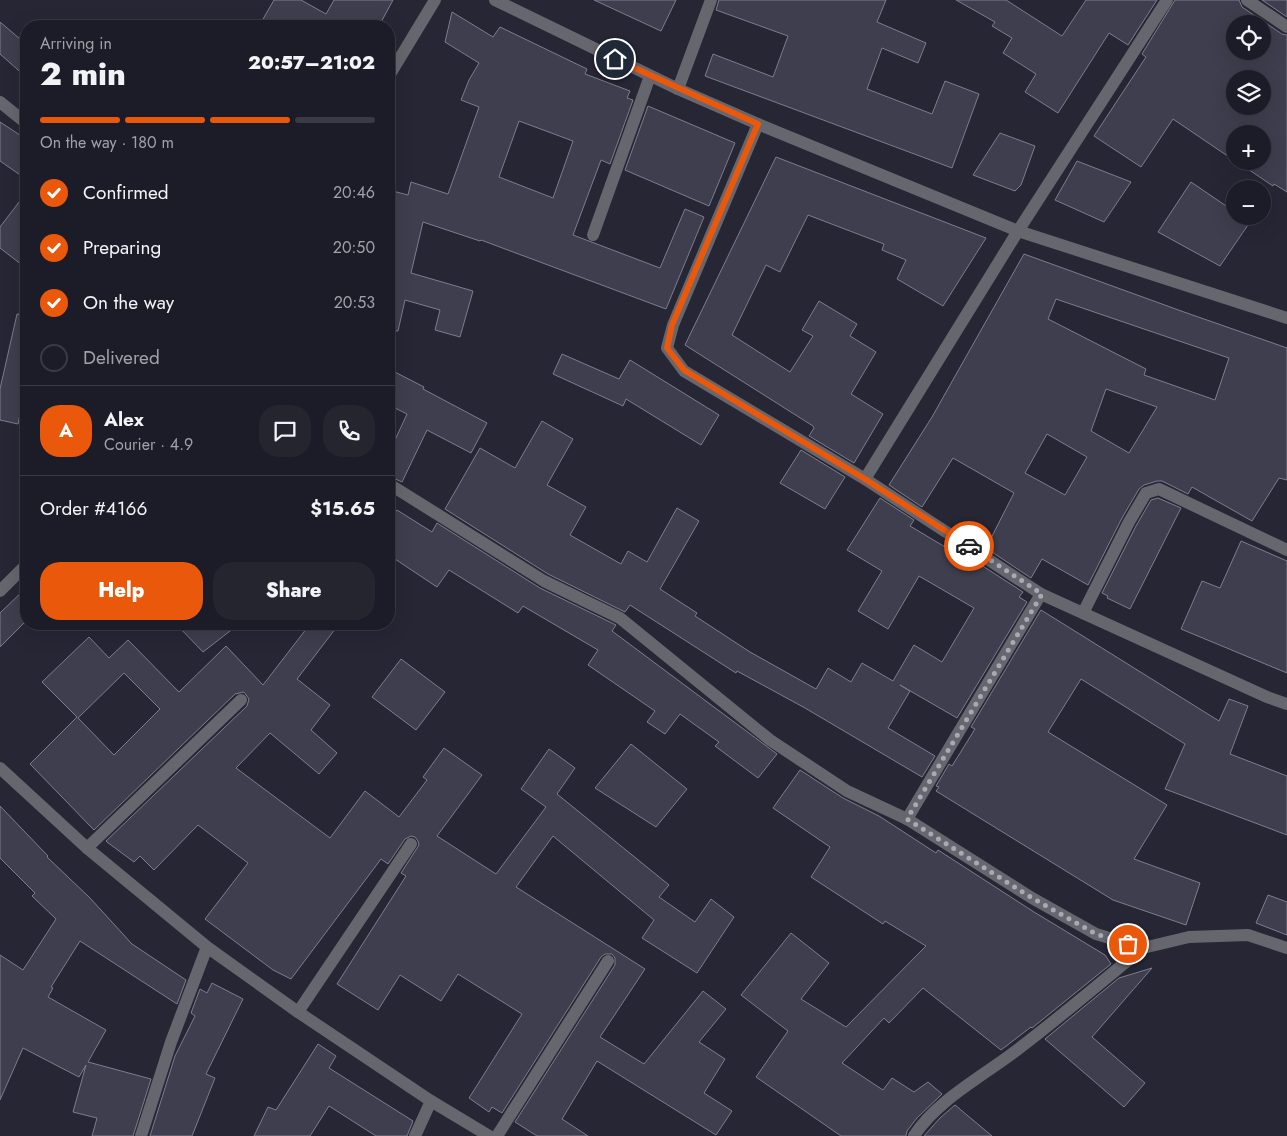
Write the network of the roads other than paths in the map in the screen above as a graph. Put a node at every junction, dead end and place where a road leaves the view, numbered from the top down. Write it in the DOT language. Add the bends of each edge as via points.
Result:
graph roads {
  1 [pos="435,0"];
  2 [pos="495,0"];
  3 [pos="711,0"];
  4 [pos="1167,0"];
  5 [pos="1247,0"];
  6 [pos="1287,27"];
  7 [pos="395,66"];
  8 [pos="650,76"];
  9 [pos="678,89"];
  10 [pos="0,102"];
  11 [pos="20,119"];
  12 [pos="758,124"];
  13 [pos="1018,231"];
  14 [pos="593,236"];
  15 [pos="1287,318"];
  16 [pos="865,479"];
  17 [pos="395,488"];
  18 [pos="1287,550"];
  19 [pos="20,571"];
  20 [pos="0,592"];
  21 [pos="1042,594"];
  22 [pos="1083,613"];
  23 [pos="241,700"];
  24 [pos="1287,704"];
  25 [pos="0,768"];
  26 [pos="907,819"];
  27 [pos="410,844"];
  28 [pos="87,848"];
  29 [pos="207,947"];
  30 [pos="1143,948"];
  31 [pos="1287,948"];
  32 [pos="608,961"];
  33 [pos="298,1012"];
  34 [pos="431,1101"];
  35 [pos="141,1136"];
  36 [pos="415,1136"];
  37 [pos="488,1136"];
  38 [pos="497,1136"];
  39 [pos="914,1136"];
  1 -- 7 [label="street"];
  2 -- 8 [label="street"];
  3 -- 9 [label="street"];
  4 -- 13 [label="street"];
  5 -- 6 [label="street"];
  8 -- 9 [label="street"];
  8 -- 14 [label="street"];
  9 -- 12 [label="street"];
  10 -- 11 [label="street"];
  12 -- 13 [label="street"];
  12 -- 16 [label="street" via="672,325 667,348 684,370"];
  13 -- 15 [label="street"];
  13 -- 16 [label="street"];
  16 -- 21 [label="street"];
  17 -- 26 [label="street" via="544,581 620,618 770,740 847,790"];
  18 -- 22 [label="street" via="1159,489 1146,493"];
  19 -- 20 [label="street"];
  21 -- 22 [label="street"];
  21 -- 26 [label="street"];
  22 -- 24 [label="street"];
  23 -- 28 [label="street"];
  25 -- 28 [label="street"];
  26 -- 30 [label="street" via="1032,898 1096,934"];
  27 -- 33 [label="street"];
  28 -- 29 [label="street"];
  29 -- 33 [label="street"];
  29 -- 35 [label="street" via="171,1042"];
  30 -- 31 [label="street" via="1189,937 1248,935"];
  30 -- 39 [label="street" via="952,1098 922,1123"];
  32 -- 38 [label="street"];
  33 -- 34 [label="street"];
  34 -- 36 [label="street"];
  34 -- 37 [label="street"];
}
